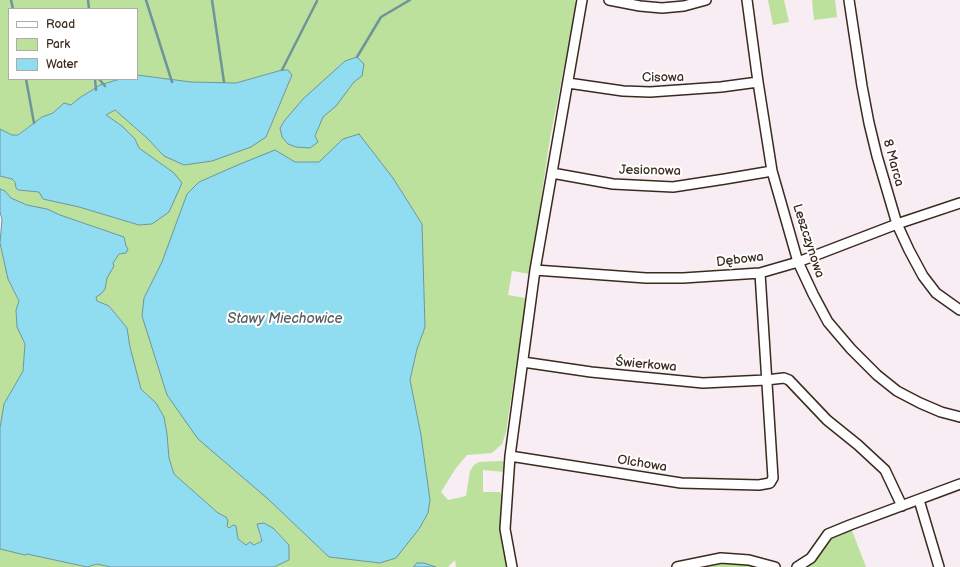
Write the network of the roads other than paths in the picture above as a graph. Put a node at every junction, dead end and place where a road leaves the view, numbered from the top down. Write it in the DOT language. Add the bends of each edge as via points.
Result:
graph roads {
  1 [pos="582,0"];
  2 [pos="609,0"];
  3 [pos="706,0"];
  4 [pos="748,0"];
  5 [pos="849,0"];
  6 [pos="758,82"];
  7 [pos="568,83"];
  8 [pos="772,171"];
  9 [pos="552,173"];
  10 [pos="960,203"];
  11 [pos="897,224"];
  12 [pos="798,262"];
  13 [pos="535,270"];
  14 [pos="760,273"];
  15 [pos="960,310"];
  16 [pos="523,362"];
  17 [pos="766,380"];
  18 [pos="960,417"];
  19 [pos="510,456"];
  20 [pos="960,484"];
  21 [pos="919,500"];
  22 [pos="902,506"];
  23 [pos="512,567"];
  24 [pos="677,567"];
  25 [pos="775,567"];
  26 [pos="797,567"];
  27 [pos="939,567"];
  1 -- 7 [label="street"];
  2 -- 3 [label="street" via="662,8"];
  4 -- 6 [label="street, Leszczynowa"];
  5 -- 11 [label="street, 8 Marca" via="869,123"];
  6 -- 7 [label="street, Cisowa" via="650,92"];
  6 -- 8 [label="street, Leszczynowa"];
  7 -- 9 [label="street"];
  8 -- 9 [label="street, Jesionowa" via="673,186 613,184"];
  8 -- 12 [label="street, Leszczynowa"];
  9 -- 13 [label="street"];
  10 -- 11 [label="street, Dębowa"];
  11 -- 12 [label="street, Dębowa"];
  11 -- 15 [label="street, 8 Marca" via="923,276 936,293"];
  12 -- 14 [label="street, Dębowa"];
  12 -- 18 [label="street, Leszczynowa" via="828,322 867,365 897,391 941,412"];
  13 -- 14 [label="street, Dębowa" via="646,278"];
  13 -- 16 [label="street"];
  14 -- 17 [label="street"];
  16 -- 17 [label="street, Świerkowa" via="663,380"];
  16 -- 19 [label="street"];
  17 -- 19 [label="street, Olchowa" via="773,478 770,483 681,483"];
  17 -- 22 [label="street, Świerkowa" via="789,380 827,420 885,470"];
  19 -- 23 [label="street" via="505,529"];
  20 -- 21 [label="street"];
  21 -- 22 [label="street"];
  21 -- 27 [label="street"];
  22 -- 26 [label="street" via="828,534 811,558"];
  24 -- 25 [label="street" via="721,558 750,560"];
}
